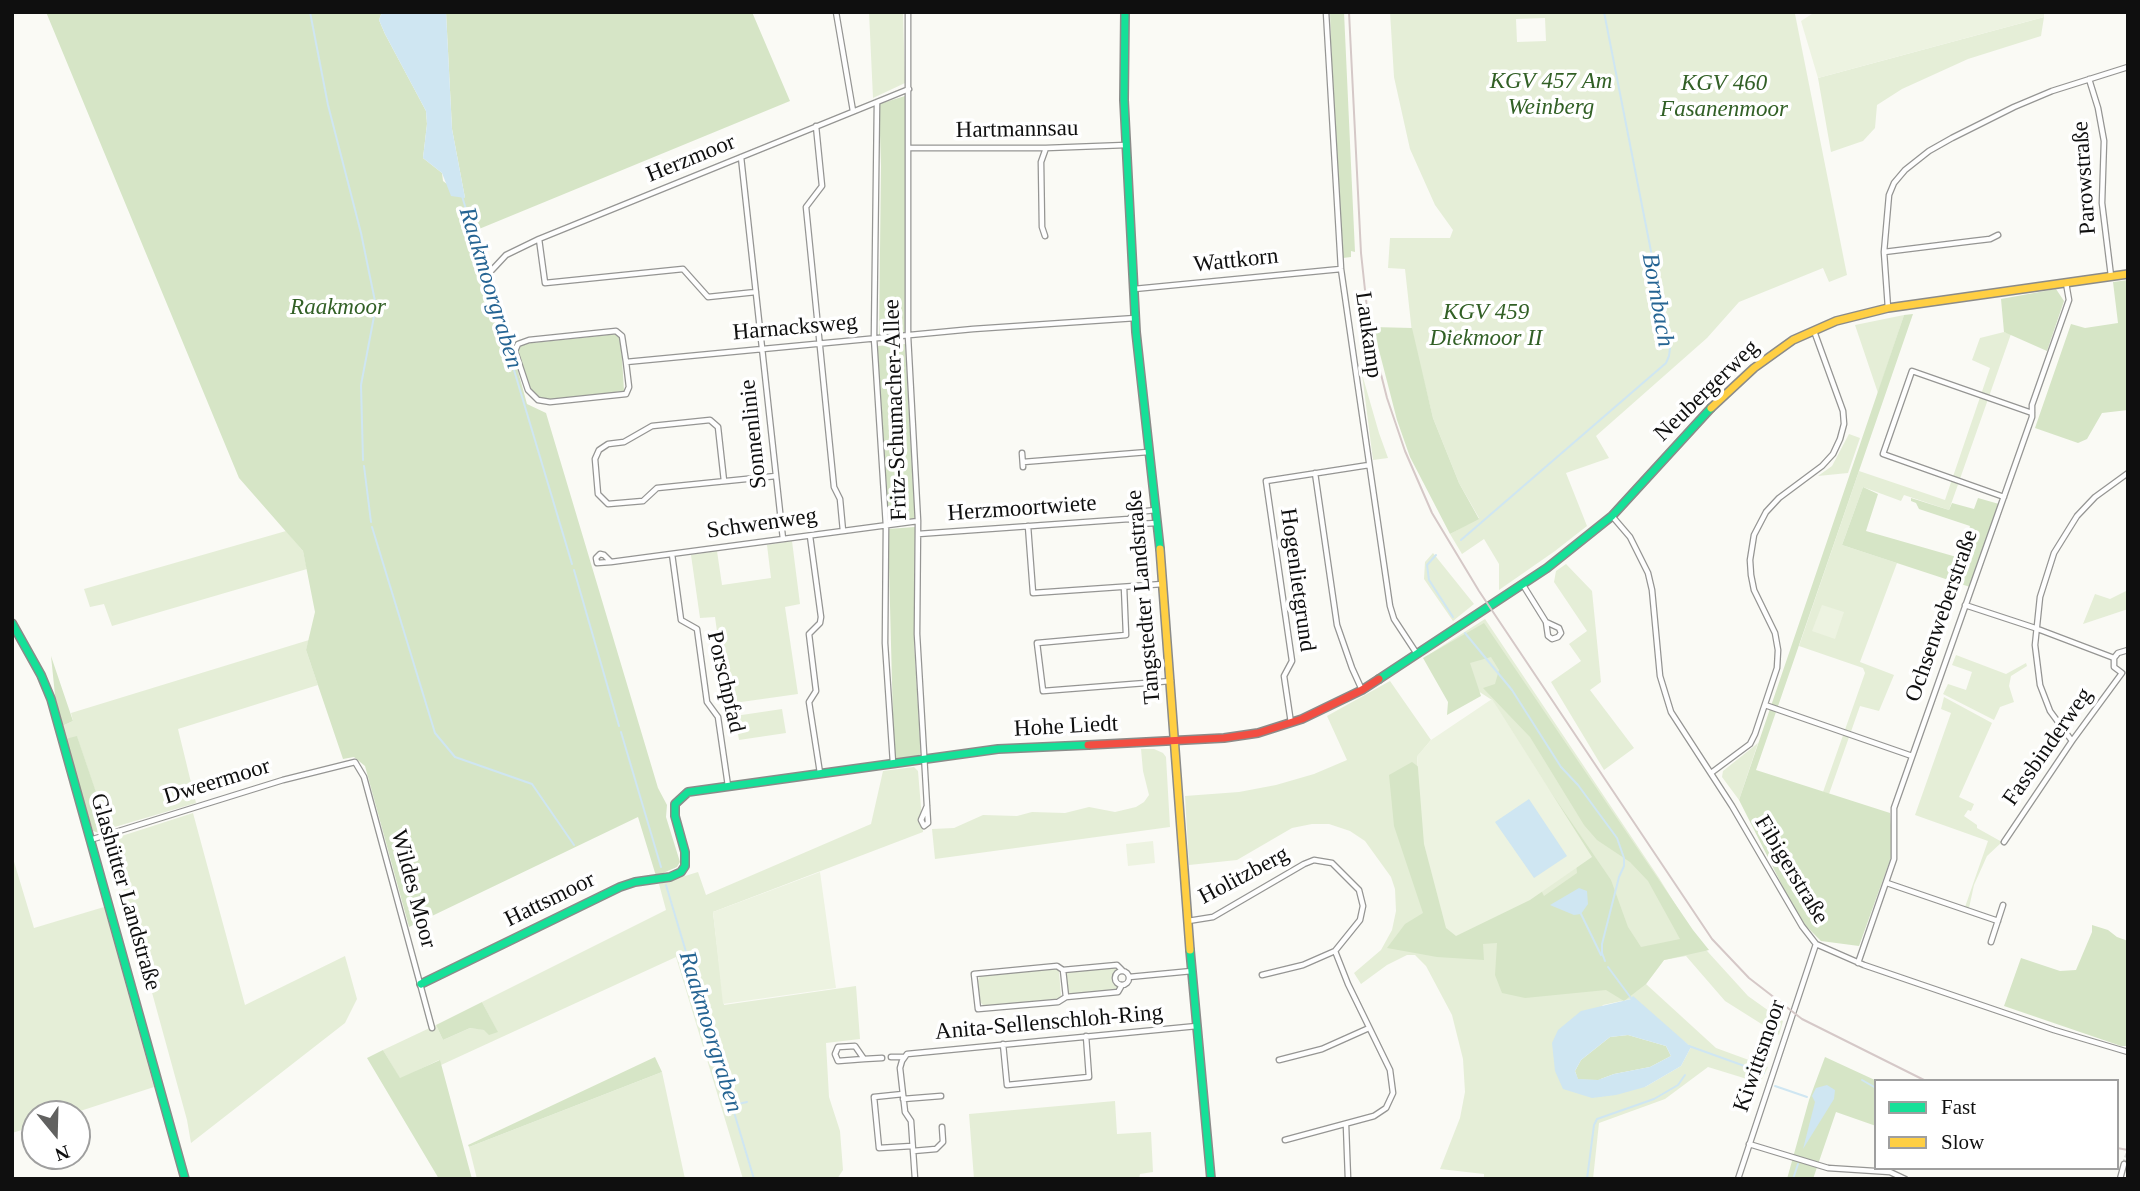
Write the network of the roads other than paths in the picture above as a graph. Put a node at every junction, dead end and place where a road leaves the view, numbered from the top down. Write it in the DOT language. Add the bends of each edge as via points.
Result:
graph roads {
  1 [pos="836,12"];
  2 [pos="908,12"];
  3 [pos="1125,12"];
  4 [pos="1326,12"];
  5 [pos="2128,67"];
  6 [pos="2089,79"];
  7 [pos="909,89"];
  8 [pos="877,102"];
  9 [pos="853,111"];
  10 [pos="816,126"];
  11 [pos="1126,145"];
  12 [pos="908,148"];
  13 [pos="1046,148"];
  14 [pos="741,157"];
  15 [pos="1998,235"];
  16 [pos="1045,236"];
  17 [pos="539,239"];
  18 [pos="1884,252"];
  19 [pos="1341,269"];
  20 [pos="492,270"];
  21 [pos="2128,274"];
  22 [pos="2111,276"];
  23 [pos="2066,282"];
  24 [pos="1134,289"];
  25 [pos="756,292"];
  26 [pos="1888,308"];
  27 [pos="1136,318"];
  28 [pos="1813,330"];
  29 [pos="908,336"];
  30 [pos="874,338"];
  31 [pos="820,343"];
  32 [pos="763,348"];
  33 [pos="626,362"];
  34 [pos="2032,413"];
  35 [pos="1149,452"];
  36 [pos="1022,453"];
  37 [pos="1369,465"];
  38 [pos="1315,473"];
  39 [pos="2128,473"];
  40 [pos="776,476"];
  41 [pos="724,481"];
  42 [pos="2004,497"];
  43 [pos="1157,510"];
  44 [pos="1612,516"];
  45 [pos="1129,519"];
  46 [pos="918,521"];
  47 [pos="1158,523"];
  48 [pos="886,526"];
  49 [pos="1028,526"];
  50 [pos="843,531"];
  51 [pos="918,534"];
  52 [pos="810,536"];
  53 [pos="783,539"];
  54 [pos="671,554"];
  55 [pos="611,562"];
  56 [pos="1164,584"];
  57 [pos="1523,585"];
  58 [pos="1124,587"];
  59 [pos="1965,605"];
  60 [pos="1484,610"];
  61 [pos="1546,622"];
  62 [pos="12,623"];
  63 [pos="2035,628"];
  64 [pos="2128,650"];
  65 [pos="1417,654"];
  66 [pos="2114,658"];
  67 [pos="2125,672"];
  68 [pos="1171,681"];
  69 [pos="1362,690"];
  70 [pos="1765,705"];
  71 [pos="1291,723"];
  72 [pos="1176,741"];
  73 [pos="2072,741"];
  74 [pos="1912,756"];
  75 [pos="925,759"];
  76 [pos="355,762"];
  77 [pos="893,763"];
  78 [pos="820,773"];
  79 [pos="1711,773"];
  80 [pos="728,786"];
  81 [pos="927,806"];
  82 [pos="90,840"];
  83 [pos="2004,842"];
  84 [pos="685,852"];
  85 [pos="1887,883"];
  86 [pos="2003,905"];
  87 [pos="1188,920"];
  88 [pos="1998,921"];
  89 [pos="1991,942"];
  90 [pos="1816,944"];
  91 [pos="1335,951"];
  92 [pos="1857,963"];
  93 [pos="1063,970"];
  94 [pos="1122,970"];
  95 [pos="1193,971"];
  96 [pos="1262,975"];
  97 [pos="1129,977"];
  98 [pos="421,985"];
  99 [pos="1122,985"];
  100 [pos="1066,996"];
  101 [pos="1198,1026"];
  102 [pos="432,1028"];
  103 [pos="1369,1028"];
  104 [pos="1086,1037"];
  105 [pos="1003,1044"];
  106 [pos="2128,1052"];
  107 [pos="891,1057"];
  108 [pos="904,1057"];
  109 [pos="881,1058"];
  110 [pos="864,1059"];
  111 [pos="1279,1060"];
  112 [pos="941,1096"];
  113 [pos="903,1097"];
  114 [pos="1346,1125"];
  115 [pos="942,1127"];
  116 [pos="1285,1140"];
  117 [pos="1749,1144"];
  118 [pos="913,1148"];
  119 [pos="2124,1164"];
  120 [pos="185,1179"];
  121 [pos="915,1179"];
  122 [pos="1211,1179"];
  123 [pos="1348,1179"];
  124 [pos="1738,1179"];
  125 [pos="1905,1179"];
  126 [pos="2120,1179"];
  1 -- 9 [label="street"];
  2 -- 7 [label="street, Fritz-Schumacher-Allee"];
  3 -- 11 [label="street, Tangstedter Landstraße"];
  4 -- 19 [label="street, Laukamp"];
  5 -- 6 [label="street"];
  6 -- 18 [label="street" via="1986,120 1911,164 1889,195"];
  6 -- 22 [label="street, Parowstraße" via="2104,141 2102,204"];
  7 -- 8 [label="street, Herzmoor"];
  7 -- 12 [label="street, Fritz-Schumacher-Allee"];
  8 -- 9 [label="street, Herzmoor"];
  8 -- 30 [label="street, Fritz-Schumacher-Allee"];
  9 -- 10 [label="street, Herzmoor"];
  10 -- 14 [label="street, Herzmoor"];
  10 -- 31 [label="street" via="822,186 806,207"];
  11 -- 13 [label="street, Hartmannsau"];
  11 -- 24 [label="street, Tangstedter Landstraße"];
  12 -- 13 [label="street, Hartmannsau"];
  12 -- 29 [label="street, Fritz-Schumacher-Allee"];
  13 -- 16 [label="street" via="1041,162"];
  14 -- 17 [label="street, Herzmoor"];
  14 -- 25 [label="street, Sonnenlinie"];
  15 -- 18 [label="street"];
  17 -- 20 [label="street, Herzmoor" via="506,255"];
  17 -- 25 [label="street" via="545,283 683,269 708,296"];
  18 -- 26 [label="street"];
  19 -- 24 [label="street, Wattkorn"];
  19 -- 37 [label="street, Laukamp"];
  21 -- 22 [label="street, Neubergerweg"];
  22 -- 23 [label="street, Neubergerweg"];
  23 -- 26 [label="street, Neubergerweg"];
  23 -- 34 [label="street, Ochsenweberstraße" via="2069,300"];
  24 -- 27 [label="street, Tangstedter Landstraße"];
  25 -- 32 [label="street, Sonnenlinie"];
  26 -- 28 [label="street, Neubergerweg"];
  27 -- 29 [label="street, Harnacksweg"];
  27 -- 35 [label="street, Tangstedter Landstraße"];
  28 -- 44 [label="street, Neubergerweg" via="1774,353 1735,385"];
  28 -- 70 [label="street" via="1842,405 1844,424 1833,454 1779,498 1754,535 1751,576 1778,650"];
  29 -- 30 [label="street, Harnacksweg"];
  29 -- 46 [label="street, Fritz-Schumacher-Allee"];
  30 -- 31 [label="street, Harnacksweg"];
  30 -- 48 [label="street, Fritz-Schumacher-Allee"];
  31 -- 32 [label="street, Harnacksweg"];
  31 -- 50 [label="street" via="834,487"];
  32 -- 33 [label="street, Harnacksweg"];
  32 -- 40 [label="street, Sonnenlinie"];
  33 -- 33 [label="street" via="622,336 616,331 530,340 518,344 515,351 528,390 538,400 550,402 626,394"];
  34 -- 42 [label="street, Ochsenweberstraße"];
  34 -- 42 [label="street" via="1912,371 1883,454"];
  35 -- 36 [label="street" via="1023,464"];
  35 -- 43 [label="street, Tangstedter Landstraße"];
  37 -- 38 [label="street"];
  37 -- 65 [label="street, Laukamp" via="1390,606"];
  38 -- 69 [label="street" via="1337,625"];
  38 -- 71 [label="street, Hogenlietgrund" via="1266,481 1292,661 1284,676"];
  39 -- 63 [label="street" via="2095,497 2063,536 2044,580"];
  40 -- 41 [label="street"];
  40 -- 53 [label="street, Sonnenlinie"];
  41 -- 41 [label="street" via="657,488 643,501 608,504 598,494 594,459 608,444 624,442 652,426 710,420 718,426"];
  42 -- 59 [label="street, Ochsenweberstraße"];
  43 -- 45 [label="street, Herzmoortwiete" via="1137,512"];
  43 -- 47 [label="street, Tangstedter Landstraße"];
  44 -- 57 [label="street, Neubergerweg"];
  44 -- 79 [label="street, Fibigerstraße" via="1630,537 1648,573 1660,676 1668,705"];
  45 -- 47 [label="street, Herzmoortwiete" via="1138,524"];
  45 -- 49 [label="street, Herzmoortwiete"];
  46 -- 48 [label="street, Schwenweg"];
  46 -- 51 [label="street, Fritz-Schumacher-Allee"];
  47 -- 56 [label="street, Tangstedter Landstraße"];
  48 -- 50 [label="street, Schwenweg"];
  48 -- 77 [label="street, Fritz-Schumacher-Allee" via="885,643"];
  49 -- 51 [label="street, Herzmoortwiete"];
  49 -- 58 [label="street" via="1033,593"];
  50 -- 52 [label="street, Schwenweg"];
  51 -- 75 [label="street, Fritz-Schumacher-Allee" via="917,634"];
  52 -- 53 [label="street, Schwenweg"];
  52 -- 78 [label="street" via="821,617 809,634 816,691 809,702"];
  53 -- 54 [label="street, Schwenweg"];
  54 -- 55 [label="street, Schwenweg"];
  54 -- 80 [label="street, Porschpfad" via="681,620 697,629 707,702 718,717"];
  56 -- 58 [label="street"];
  56 -- 68 [label="street, Tangstedter Landstraße"];
  57 -- 60 [label="street, Neubergerweg"];
  57 -- 61 [label="street"];
  58 -- 68 [label="street" via="1126,635 1037,643 1043,691"];
  59 -- 63 [label="street"];
  59 -- 74 [label="street, Ochsenweberstraße"];
  60 -- 65 [label="street, Hohe Liedt"];
  62 -- 82 [label="street, Glashütter Landstraße" via="51,699"];
  63 -- 66 [label="street"];
  63 -- 73 [label="street" via="2042,694"];
  64 -- 66 [label="street"];
  65 -- 69 [label="street, Hohe Liedt"];
  66 -- 67 [label="street" via="2115,667"];
  67 -- 73 [label="street, Fassbinderweg"];
  68 -- 72 [label="street, Tangstedter Landstraße"];
  69 -- 71 [label="street, Hohe Liedt"];
  70 -- 74 [label="street"];
  70 -- 79 [label="street" via="1749,744"];
  71 -- 72 [label="street, Hohe Liedt" via="1233,737"];
  72 -- 75 [label="street, Hohe Liedt" via="1007,748"];
  72 -- 87 [label="street, Tangstedter Landstraße"];
  73 -- 83 [label="street, Fassbinderweg"];
  74 -- 85 [label="street, Ochsenweberstraße" via="1894,808 1895,844"];
  75 -- 77 [label="street, Hohe Liedt"];
  75 -- 81 [label="street, Fritz-Schumacher-Allee"];
  76 -- 82 [label="street, Dweermoor"];
  76 -- 98 [label="street, Wildes Moor" via="364,777"];
  77 -- 78 [label="street, Hohe Liedt"];
  78 -- 80 [label="street, Hohe Liedt"];
  79 -- 90 [label="street, Fibigerstraße"];
  80 -- 84 [label="street, Hohe Liedt" via="688,792 675,804"];
  82 -- 120 [label="street, Glashütter Landstraße"];
  84 -- 98 [label="street, Hattsmoor" via="685,866 677,875 620,887"];
  85 -- 88 [label="street"];
  85 -- 92 [label="street, Ochsenweberstraße"];
  86 -- 88 [label="street"];
  87 -- 91 [label="street, Holitzberg" via="1213,917 1304,864 1324,861 1353,882 1362,899 1360,920"];
  87 -- 95 [label="street, Tangstedter Landstraße"];
  88 -- 89 [label="street"];
  90 -- 92 [label="street, Fibigerstraße"];
  90 -- 117 [label="street, Kiwittsmoor"];
  91 -- 96 [label="street, Holitzberg"];
  91 -- 103 [label="street"];
  92 -- 106 [label="street, Fibigerstraße"];
  93 -- 94 [label="street" via="1117,965"];
  93 -- 100 [label="street"];
  93 -- 100 [label="street" via="1057,966 974,974 978,1009 1058,1002"];
  94 -- 97 [label="street"];
  94 -- 99 [label="street" via="1114,978"];
  95 -- 97 [label="street"];
  95 -- 101 [label="street, Tangstedter Landstraße"];
  97 -- 99 [label="street"];
  98 -- 102 [label="street, Wildes Moor"];
  99 -- 100 [label="street" via="1118,992"];
  101 -- 104 [label="street, Anita-Sellenschloh-Ring"];
  101 -- 122 [label="street, Tangstedter Landstraße"];
  103 -- 111 [label="street" via="1322,1049"];
  103 -- 114 [label="street" via="1390,1070 1393,1093 1380,1113"];
  104 -- 105 [label="street, Anita-Sellenschloh-Ring"];
  104 -- 105 [label="street" via="1090,1077 1007,1085"];
  105 -- 108 [label="street, Anita-Sellenschloh-Ring"];
  107 -- 108 [label="street, Anita-Sellenschloh-Ring"];
  108 -- 113 [label="street, Anita-Sellenschloh-Ring" via="900,1068"];
  109 -- 110 [label="street"];
  110 -- 110 [label="street" via="855,1046 838,1047 835,1054 838,1061"];
  112 -- 113 [label="street"];
  113 -- 118 [label="street, Anita-Sellenschloh-Ring"];
  113 -- 118 [label="street" via="874,1097 879,1148"];
  114 -- 116 [label="street"];
  114 -- 123 [label="street"];
  115 -- 118 [label="street" via="943,1142 936,1149"];
  117 -- 124 [label="street, Kiwittsmoor"];
  117 -- 125 [label="street" via="1828,1168 1890,1172"];
  118 -- 121 [label="street, Anita-Sellenschloh-Ring"];
  119 -- 126 [label="street"];
}
